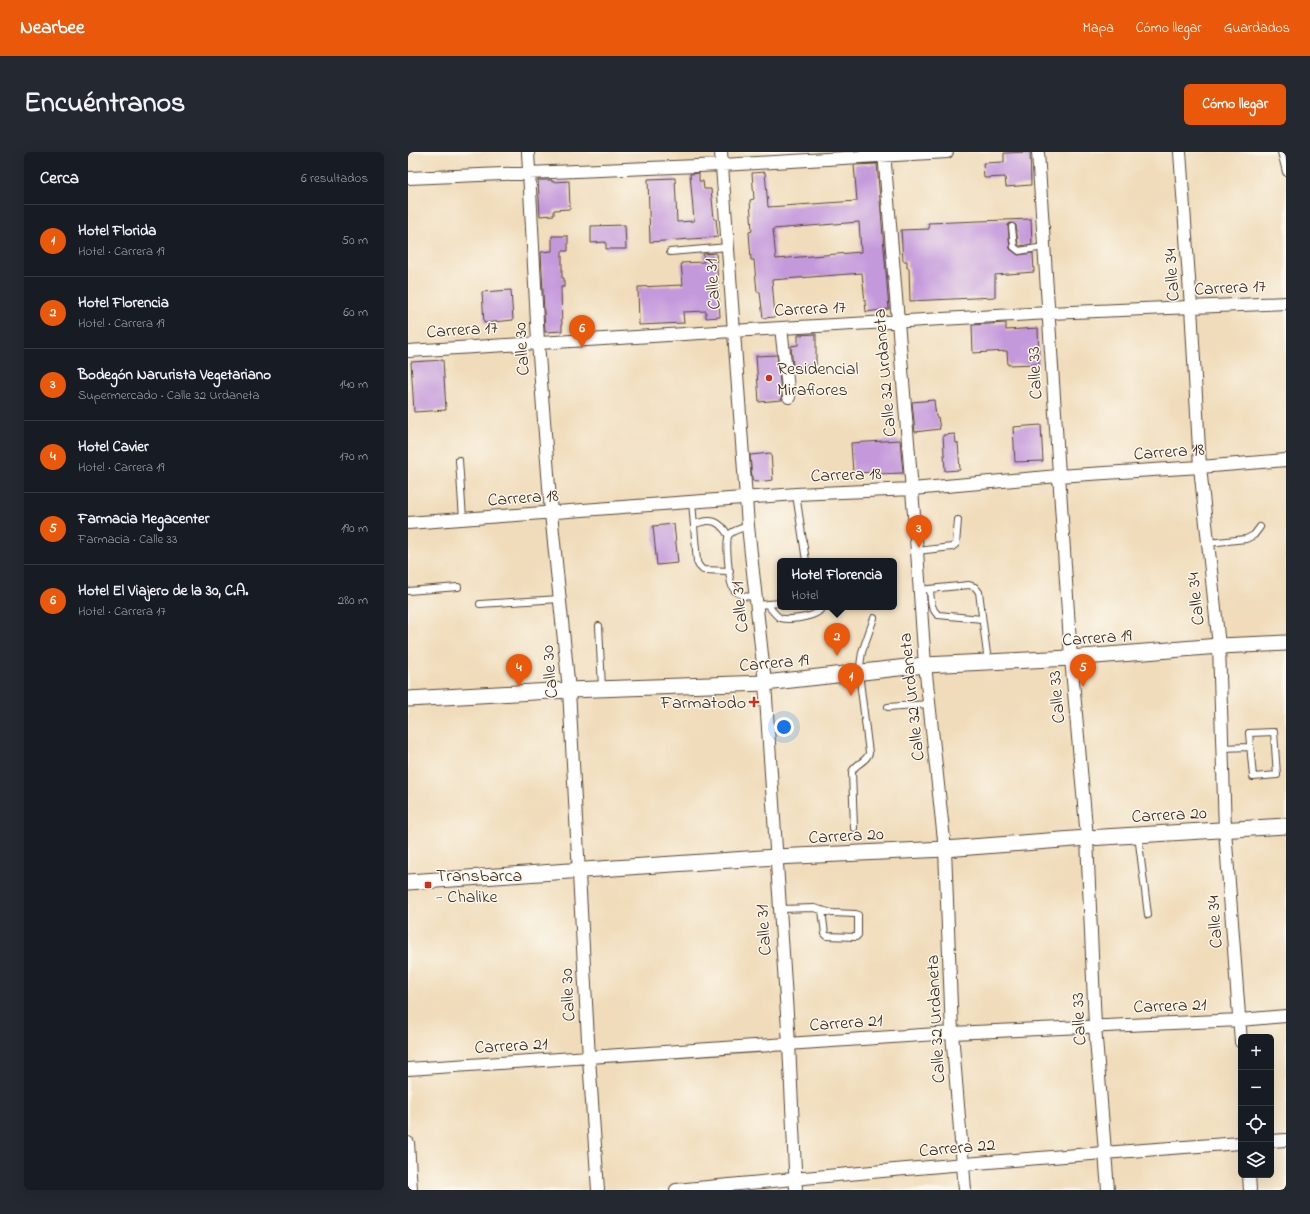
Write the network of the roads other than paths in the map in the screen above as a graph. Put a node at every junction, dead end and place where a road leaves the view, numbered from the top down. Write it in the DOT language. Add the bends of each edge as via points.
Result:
graph roads {
  1 [pos="528,152"];
  2 [pos="721,152"];
  3 [pos="947,152"];
  4 [pos="1038,152"];
  5 [pos="1180,152"];
  6 [pos="1281,152"];
  7 [pos="884,153"];
  8 [pos="722,165"];
  9 [pos="1286,172"];
  10 [pos="529,174"];
  11 [pos="408,178"];
  12 [pos="1012,227"];
  13 [pos="728,247"];
  14 [pos="1044,248"];
  15 [pos="670,252"];
  16 [pos="1286,302"];
  17 [pos="1191,307"];
  18 [pos="1049,313"];
  19 [pos="897,322"];
  20 [pos="781,328"];
  21 [pos="733,331"];
  22 [pos="538,342"];
  23 [pos="408,351"];
  24 [pos="789,397"];
  25 [pos="459,460"];
  26 [pos="1286,460"];
  27 [pos="1200,467"];
  28 [pos="1058,476"];
  29 [pos="912,489"];
  30 [pos="796,494"];
  31 [pos="747,498"];
  32 [pos="692,502"];
  33 [pos="551,513"];
  34 [pos="463,519"];
  35 [pos="958,520"];
  36 [pos="408,523"];
  37 [pos="695,524"];
  38 [pos="748,526"];
  39 [pos="1260,527"];
  40 [pos="728,535"];
  41 [pos="1208,543"];
  42 [pos="917,551"];
  43 [pos="806,558"];
  44 [pos="730,571"];
  45 [pos="458,587"];
  46 [pos="925,589"];
  47 [pos="408,591"];
  48 [pos="560,600"];
  49 [pos="760,602"];
  50 [pos="777,603"];
  51 [pos="480,604"];
  52 [pos="820,610"];
  53 [pos="874,618"];
  54 [pos="982,619"];
  55 [pos="599,626"];
  56 [pos="1286,642"];
  57 [pos="1219,646"];
  58 [pos="1071,658"];
  59 [pos="988,662"];
  60 [pos="925,666"];
  61 [pos="859,673"];
  62 [pos="766,683"];
  63 [pos="602,688"];
  64 [pos="569,690"];
  65 [pos="408,699"];
  66 [pos="929,704"];
  67 [pos="888,707"];
  68 [pos="1250,747"];
  69 [pos="1222,748"];
  70 [pos="1286,826"];
  71 [pos="854,828"];
  72 [pos="1225,830"];
  73 [pos="1138,835"];
  74 [pos="1087,838"];
  75 [pos="945,849"];
  76 [pos="776,857"];
  77 [pos="578,871"];
  78 [pos="408,882"];
  79 [pos="780,909"];
  80 [pos="822,910"];
  81 [pos="1148,915"];
  82 [pos="1286,1016"];
  83 [pos="1240,1020"];
  84 [pos="1095,1026"];
  85 [pos="952,1034"];
  86 [pos="1241,1034"];
  87 [pos="789,1044"];
  88 [pos="589,1058"];
  89 [pos="408,1069"];
  90 [pos="1286,1140"];
  91 [pos="1274,1141"];
  92 [pos="408,1143"];
  93 [pos="1238,1143"];
  94 [pos="1106,1152"];
  95 [pos="963,1165"];
  96 [pos="1249,1178"];
  97 [pos="796,1184"];
  98 [pos="411,1190"];
  99 [pos="598,1190"];
  100 [pos="676,1190"];
  101 [pos="965,1190"];
  102 [pos="1108,1190"];
  103 [pos="1250,1190"];
  1 -- 10 [label="street, Calle 30"];
  2 -- 8 [label="street, Calle 31"];
  3 -- 7 [label="street"];
  4 -- 14 [label="street, Calle 33"];
  5 -- 17 [label="street, Calle 34"];
  6 -- 9 [label="lane"];
  7 -- 8 [label="street"];
  7 -- 19 [label="street, Calle 32 Urdaneta"];
  8 -- 10 [label="street"];
  8 -- 13 [label="street, Calle 31"];
  10 -- 11 [label="street"];
  10 -- 22 [label="street, Calle 30"];
  12 -- 14 [label="lane" via="1016,250"];
  13 -- 15 [label="lane"];
  13 -- 21 [label="street, Calle 31"];
  14 -- 18 [label="street, Calle 33"];
  16 -- 17 [label="street, Carrera 17"];
  17 -- 18 [label="street, Carrera 17"];
  17 -- 27 [label="street, Calle 34"];
  18 -- 19 [label="street, Carrera 17"];
  18 -- 28 [label="street, Calle 33"];
  19 -- 20 [label="street, Carrera 17"];
  19 -- 29 [label="street, Calle 32 Urdaneta"];
  20 -- 21 [label="street, Carrera 17"];
  20 -- 24 [label="street"];
  21 -- 22 [label="street, Carrera 17"];
  21 -- 31 [label="street, Calle 31"];
  22 -- 23 [label="street, Carrera 17"];
  22 -- 33 [label="street, Calle 30"];
  25 -- 34 [label="lane"];
  26 -- 27 [label="street, Carrera 18"];
  27 -- 28 [label="street, Carrera 18"];
  27 -- 41 [label="street, Calle 34"];
  28 -- 29 [label="street, Carrera 18"];
  28 -- 58 [label="street, Calle 33"];
  29 -- 30 [label="street, Carrera 18"];
  29 -- 42 [label="street, Calle 32 Urdaneta"];
  30 -- 31 [label="street, Carrera 18"];
  30 -- 43 [label="lane"];
  31 -- 32 [label="street, Carrera 18"];
  31 -- 38 [label="street, Calle 31"];
  32 -- 33 [label="street, Carrera 18"];
  32 -- 37 [label="lane"];
  33 -- 34 [label="street, Carrera 18"];
  33 -- 48 [label="street, Calle 30"];
  34 -- 36 [label="street, Carrera 18"];
  35 -- 42 [label="lane" via="956,544 952,547"];
  37 -- 40 [label="lane" via="713,521 724,528"];
  37 -- 44 [label="lane" via="699,566 704,570"];
  38 -- 40 [label="lane"];
  38 -- 49 [label="street, Calle 31"];
  39 -- 41 [label="lane" via="1254,535 1246,539"];
  40 -- 44 [label="lane" via="726,542"];
  41 -- 57 [label="street, Calle 34"];
  42 -- 46 [label="street, Calle 32 Urdaneta"];
  44 -- 49 [label="lane" via="732,587 738,594"];
  45 -- 47 [label="lane"];
  46 -- 54 [label="lane" via="934,612 938,615"];
  46 -- 54 [label="lane" via="969,585 975,587 979,592"];
  46 -- 60 [label="street, Calle 32 Urdaneta"];
  48 -- 51 [label="lane"];
  48 -- 64 [label="street, Calle 30"];
  49 -- 50 [label="lane"];
  49 -- 52 [label="lane" via="781,618 787,619 813,614"];
  49 -- 62 [label="street, Calle 31"];
  53 -- 61 [label="lane" via="862,652"];
  54 -- 59 [label="lane"];
  55 -- 63 [label="lane"];
  56 -- 57 [label="street, Carrera 19"];
  57 -- 58 [label="street, Carrera 19"];
  57 -- 69 [label="street, Calle 34"];
  58 -- 59 [label="street, Carrera 19"];
  58 -- 74 [label="street, Calle 33"];
  59 -- 60 [label="street, Carrera 19"];
  60 -- 61 [label="street, Carrera 19"];
  60 -- 66 [label="street, Calle 32 Urdaneta"];
  61 -- 62 [label="street, Carrera 19"];
  61 -- 71 [label="lane" via="869,753 866,760 855,766 852,772"];
  62 -- 63 [label="street, Carrera 19"];
  62 -- 76 [label="street, Calle 31"];
  63 -- 64 [label="street, Carrera 19"];
  64 -- 65 [label="street, Carrera 19"];
  64 -- 77 [label="street, Calle 30"];
  66 -- 67 [label="lane"];
  66 -- 75 [label="street, Calle 32 Urdaneta"];
  68 -- 68 [label="lane" via="1249,733 1274,732 1277,775 1252,777"];
  68 -- 69 [label="lane"];
  69 -- 72 [label="street, Calle 34"];
  70 -- 72 [label="street, Carrera 20"];
  72 -- 73 [label="street, Carrera 20"];
  72 -- 83 [label="street, Calle 34"];
  73 -- 74 [label="street, Carrera 20"];
  73 -- 81 [label="lane"];
  74 -- 75 [label="street, Carrera 20"];
  74 -- 84 [label="street, Calle 33"];
  75 -- 76 [label="street, Carrera 20"];
  75 -- 85 [label="street, Calle 32 Urdaneta"];
  76 -- 77 [label="street, Carrera 20"];
  76 -- 79 [label="street, Calle 31"];
  77 -- 78 [label="street, Carrera 20"];
  77 -- 88 [label="street, Calle 30"];
  79 -- 80 [label="lane"];
  79 -- 87 [label="street, Calle 31"];
  80 -- 80 [label="lane" via="858,915 858,935 827,936"];
  82 -- 83 [label="street, Carrera 21"];
  83 -- 84 [label="street, Carrera 21"];
  83 -- 86 [label="street, Calle 34"];
  84 -- 85 [label="street, Carrera 21"];
  84 -- 94 [label="street, Calle 33"];
  85 -- 87 [label="street, Carrera 21"];
  85 -- 95 [label="street, Calle 32 Urdaneta"];
  87 -- 88 [label="street, Carrera 21"];
  87 -- 97 [label="street, Calle 31"];
  88 -- 89 [label="street, Carrera 21"];
  88 -- 99 [label="street, Calle 30"];
  90 -- 91 [label="street"];
  92 -- 98 [label="street"];
  93 -- 94 [label="street, Carrera 22"];
  94 -- 95 [label="street, Carrera 22"];
  94 -- 102 [label="street, Calle 33"];
  95 -- 97 [label="street, Carrera 22"];
  95 -- 101 [label="street, Calle 32 Urdaneta"];
  96 -- 103 [label="street"];
  97 -- 100 [label="street, Carrera 22"];
}
